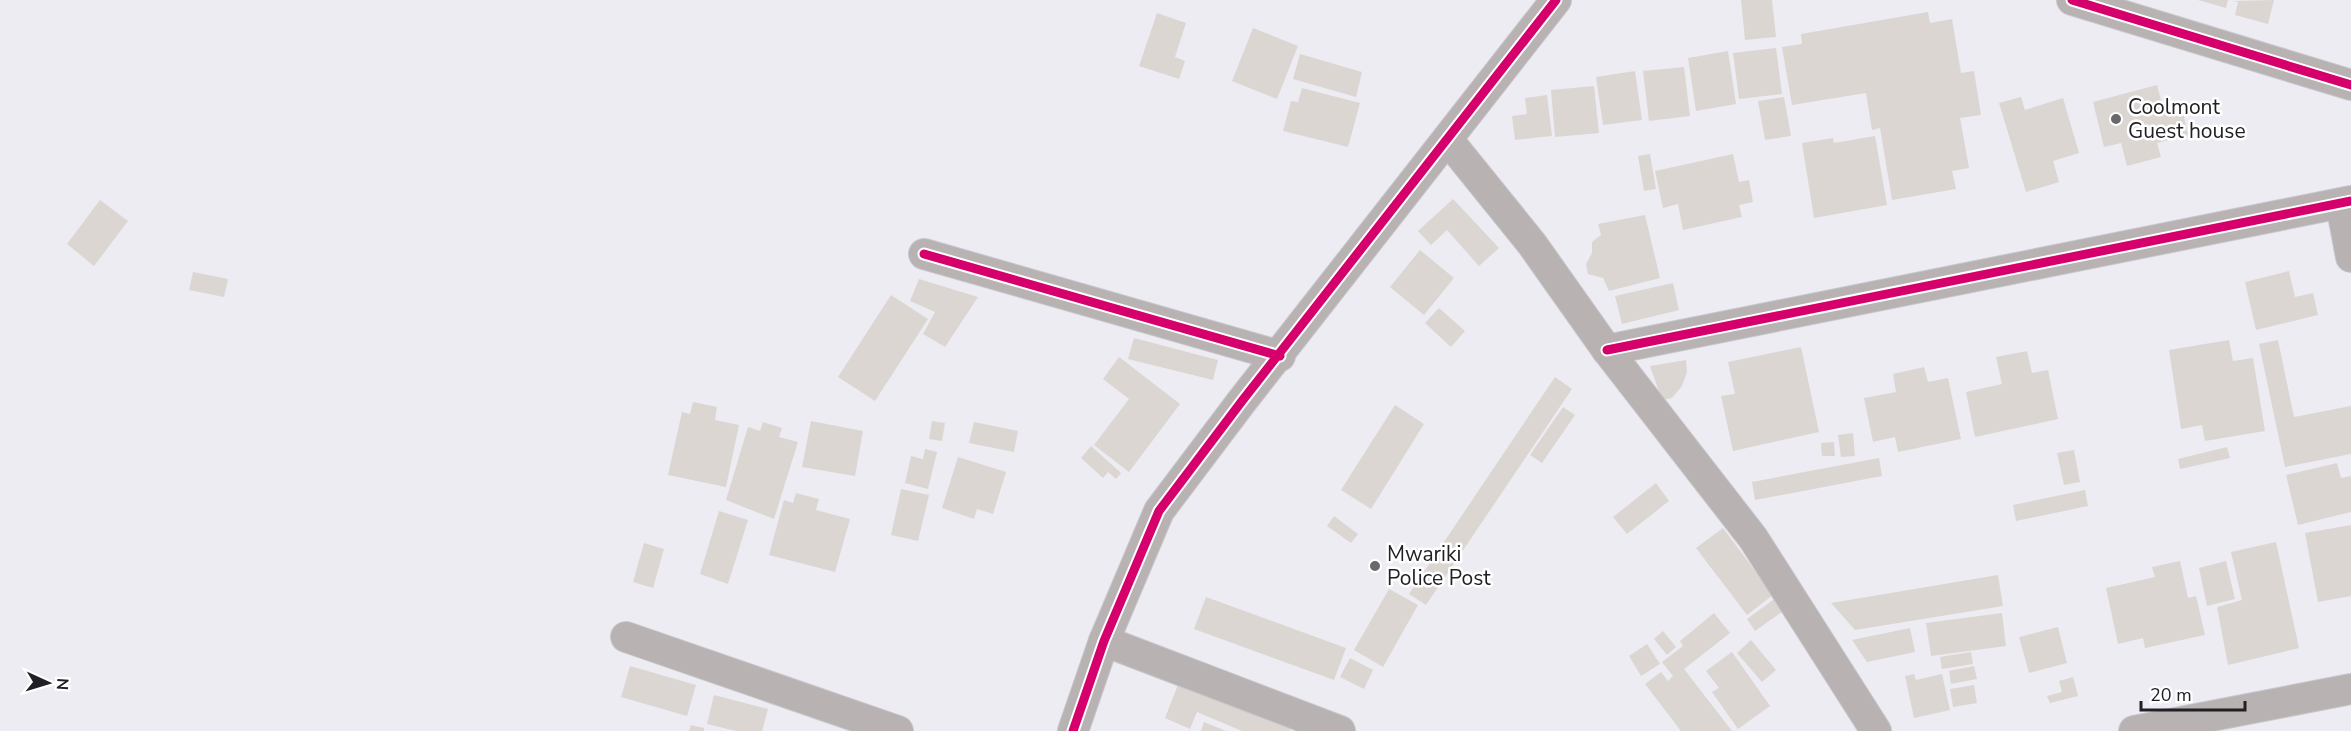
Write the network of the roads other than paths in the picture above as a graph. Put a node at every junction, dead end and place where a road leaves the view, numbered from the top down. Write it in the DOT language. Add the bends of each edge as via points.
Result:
graph roads {
  1 [pos="1556,0"];
  2 [pos="2072,0"];
  3 [pos="2104,4"];
  4 [pos="2351,85"];
  5 [pos="1448,140"];
  6 [pos="2346,202"];
  7 [pos="924,254"];
  8 [pos="2351,257"];
  9 [pos="1607,350"];
  10 [pos="1280,356"];
  11 [pos="626,637"];
  12 [pos="1104,641"];
  13 [pos="2351,689"];
  14 [pos="898,731"];
  15 [pos="1073,731"];
  16 [pos="1340,731"];
  17 [pos="1876,731"];
  18 [pos="2134,731"];
  1 -- 5 [label="street"];
  2 -- 3 [label="street"];
  3 -- 4 [label="street"];
  5 -- 9 [label="street" via="1532,244"];
  5 -- 10 [label="street"];
  6 -- 8 [label="street"];
  6 -- 9 [label="street"];
  7 -- 10 [label="street"];
  9 -- 17 [label="street" via="1753,538"];
  10 -- 12 [label="street" via="1159,511"];
  11 -- 14 [label="street"];
  12 -- 15 [label="street"];
  12 -- 16 [label="street"];
  13 -- 18 [label="street"];
}
